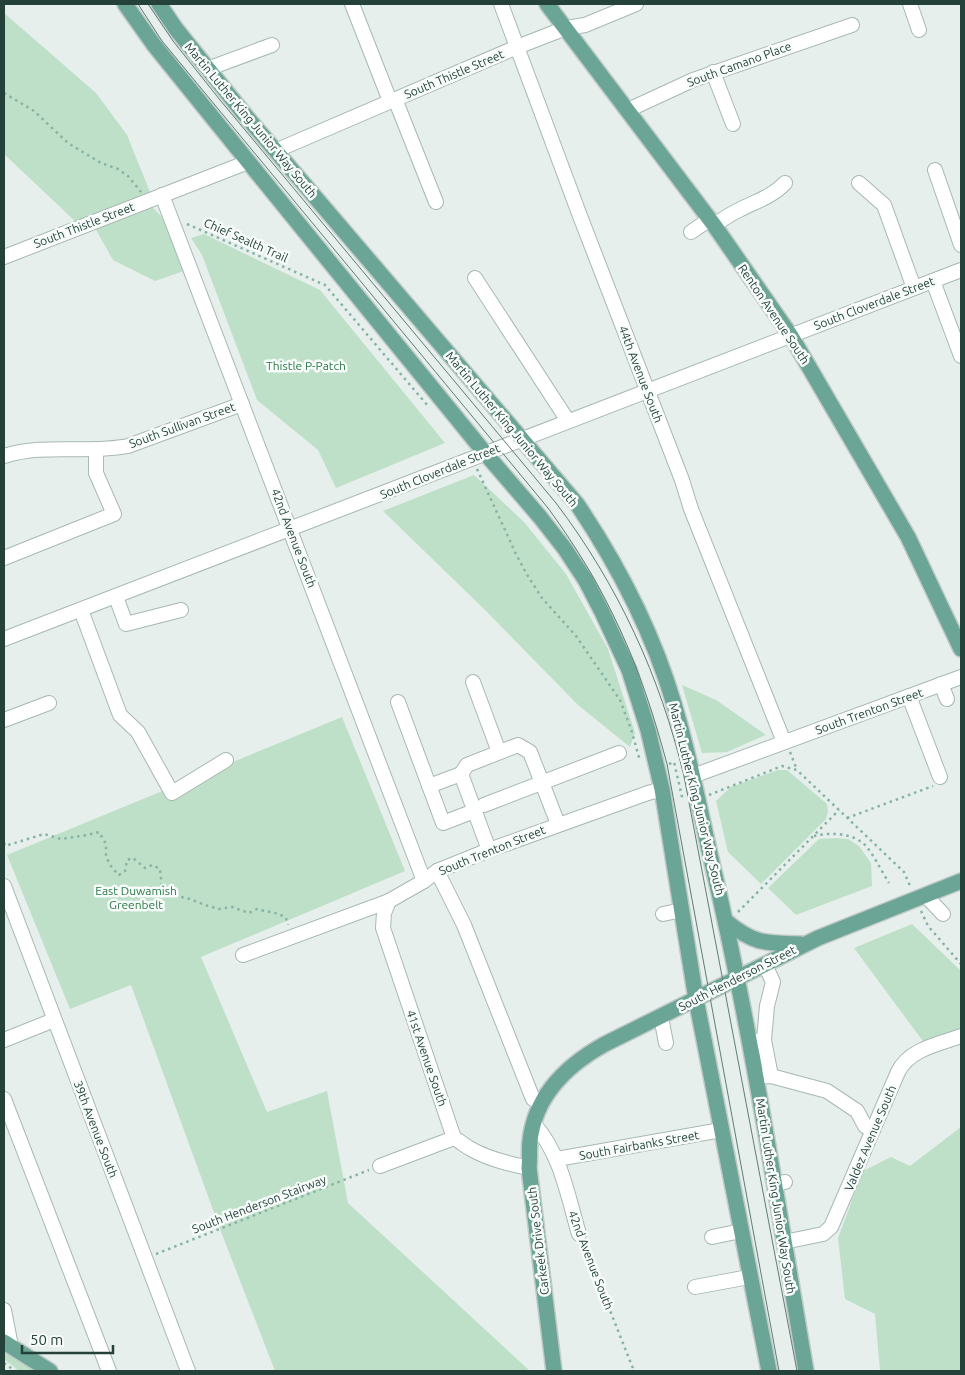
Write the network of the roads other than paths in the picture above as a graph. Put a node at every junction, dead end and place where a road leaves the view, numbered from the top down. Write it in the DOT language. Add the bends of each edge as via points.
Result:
graph roads {
  1 [pos="124,4"];
  2 [pos="159,4"];
  3 [pos="352,4"];
  4 [pos="501,4"];
  5 [pos="547,4"];
  6 [pos="636,4"];
  7 [pos="910,4"];
  8 [pos="852,25"];
  9 [pos="566,28"];
  10 [pos="919,30"];
  11 [pos="272,45"];
  12 [pos="517,47"];
  13 [pos="207,69"];
  14 [pos="713,72"];
  15 [pos="392,100"];
  16 [pos="628,110"];
  17 [pos="733,124"];
  18 [pos="275,151"];
  19 [pos="248,162"];
  20 [pos="934,170"];
  21 [pos="785,183"];
  22 [pos="859,183"];
  23 [pos="162,195"];
  24 [pos="436,202"];
  25 [pos="712,222"];
  26 [pos="691,232"];
  27 [pos="961,245"];
  28 [pos="4,256"];
  29 [pos="961,270"];
  30 [pos="475,278"];
  31 [pos="933,281"];
  32 [pos="914,288"];
  33 [pos="791,336"];
  34 [pos="961,356"];
  35 [pos="647,390"];
  36 [pos="242,404"];
  37 [pos="568,421"];
  38 [pos="521,439"];
  39 [pos="96,449"];
  40 [pos="485,453"];
  41 [pos="4,456"];
  42 [pos="291,529"];
  43 [pos="4,558"];
  44 [pos="116,597"];
  45 [pos="81,610"];
  46 [pos="181,610"];
  47 [pos="4,640"];
  48 [pos="961,648"];
  49 [pos="961,677"];
  50 [pos="473,682"];
  51 [pos="941,684"];
  52 [pos="909,696"];
  53 [pos="947,699"];
  54 [pos="398,702"];
  55 [pos="49,703"];
  56 [pos="4,720"];
  57 [pos="784,742"];
  58 [pos="499,752"];
  59 [pos="619,753"];
  60 [pos="226,760"];
  61 [pos="461,774"];
  62 [pos="693,776"];
  63 [pos="940,777"];
  64 [pos="542,783"];
  65 [pos="429,786"];
  66 [pos="662,789"];
  67 [pos="484,805"];
  68 [pos="469,813"];
  69 [pos="558,824"];
  70 [pos="489,850"];
  71 [pos="437,871"];
  72 [pos="424,881"];
  73 [pos="961,881"];
  74 [pos="4,886"];
  75 [pos="926,894"];
  76 [pos="389,901"];
  77 [pos="682,910"];
  78 [pos="663,914"];
  79 [pos="943,914"];
  80 [pos="732,917"];
  81 [pos="803,944"];
  82 [pos="243,955"];
  83 [pos="765,965"];
  84 [pos="738,979"];
  85 [pos="696,998"];
  86 [pos="661,1017"];
  87 [pos="54,1020"];
  88 [pos="961,1036"];
  89 [pos="4,1040"];
  90 [pos="757,1041"];
  91 [pos="666,1043"];
  92 [pos="764,1076"];
  93 [pos="4,1099"];
  94 [pos="538,1113"];
  95 [pos="722,1130"];
  96 [pos="873,1130"];
  97 [pos="454,1138"];
  98 [pos="557,1159"];
  99 [pos="380,1166"];
  100 [pos="529,1168"];
  101 [pos="741,1231"];
  102 [pos="579,1234"];
  103 [pos="712,1237"];
  104 [pos="784,1242"];
  105 [pos="750,1277"];
  106 [pos="695,1287"];
  107 [pos="4,1310"];
  108 [pos="7,1344"];
  109 [pos="50,1371"];
  110 [pos="109,1371"];
  111 [pos="188,1371"];
  112 [pos="554,1371"];
  113 [pos="769,1371"];
  114 [pos="806,1371"];
  1 -- 19 [label="main road"];
  2 -- 13 [label="main road, Martin Luther King Junior Way South"];
  3 -- 15 [label="street"];
  4 -- 12 [label="street, 44th Avenue South"];
  5 -- 9 [label="main road, Renton Avenue South"];
  6 -- 9 [label="street, South Thistle Street" via="585,25"];
  7 -- 10 [label="street"];
  8 -- 14 [label="street, South Camano Place"];
  9 -- 12 [label="street, South Thistle Street"];
  9 -- 16 [label="main road, Renton Avenue South"];
  11 -- 13 [label="street"];
  12 -- 15 [label="street, South Thistle Street"];
  12 -- 35 [label="street, 44th Avenue South"];
  13 -- 18 [label="main road, Martin Luther King Junior Way South"];
  14 -- 16 [label="street, South Camano Place"];
  14 -- 17 [label="street"];
  15 -- 18 [label="street, South Thistle Street"];
  15 -- 24 [label="street"];
  16 -- 25 [label="main road, Renton Avenue South"];
  18 -- 38 [label="main road, Martin Luther King Junior Way South"];
  19 -- 23 [label="street, South Thistle Street"];
  19 -- 40 [label="main road"];
  20 -- 27 [label="street"];
  21 -- 25 [label="street" via="763,199"];
  22 -- 32 [label="street" via="884,205"];
  23 -- 28 [label="street, South Thistle Street"];
  23 -- 36 [label="street, 42nd Avenue South"];
  25 -- 26 [label="street"];
  25 -- 33 [label="main road, Renton Avenue South"];
  29 -- 31 [label="street, South Cloverdale Street"];
  30 -- 37 [label="street"];
  31 -- 32 [label="street, South Cloverdale Street"];
  31 -- 34 [label="street"];
  32 -- 33 [label="street, South Cloverdale Street"];
  33 -- 35 [label="street, South Cloverdale Street"];
  33 -- 48 [label="main road, Renton Avenue South" via="908,537"];
  35 -- 37 [label="street, South Cloverdale Street"];
  35 -- 57 [label="street, 44th Avenue South"];
  36 -- 39 [label="street, South Sullivan Street" via="141,442"];
  36 -- 42 [label="street, 42nd Avenue South"];
  37 -- 38 [label="street, South Cloverdale Street"];
  38 -- 40 [label="street, South Cloverdale Street"];
  38 -- 62 [label="main road, Martin Luther King Junior Way South" via="577,504 629,593 674,702"];
  39 -- 41 [label="street, South Sullivan Street" via="36,449"];
  39 -- 43 [label="street" via="96,474 114,514"];
  40 -- 42 [label="street, South Cloverdale Street"];
  40 -- 66 [label="main road" via="565,549 586,581 629,670"];
  42 -- 44 [label="street, South Cloverdale Street"];
  42 -- 72 [label="street, 42nd Avenue South"];
  44 -- 45 [label="street, South Cloverdale Street"];
  44 -- 46 [label="street" via="126,624"];
  45 -- 47 [label="street, South Cloverdale Street"];
  45 -- 60 [label="street" via="120,715 138,732 172,793"];
  49 -- 51 [label="street, South Trenton Street"];
  50 -- 58 [label="street"];
  51 -- 52 [label="street, South Trenton Street"];
  51 -- 53 [label="street"];
  52 -- 57 [label="street, South Trenton Street"];
  52 -- 63 [label="street"];
  54 -- 65 [label="street"];
  55 -- 56 [label="street"];
  57 -- 62 [label="street, South Trenton Street"];
  58 -- 61 [label="street" via="466,765"];
  58 -- 64 [label="street" via="518,745 530,752"];
  59 -- 64 [label="street"];
  61 -- 65 [label="street"];
  61 -- 70 [label="street"];
  62 -- 80 [label="main road, Martin Luther King Junior Way South"];
  64 -- 67 [label="street"];
  64 -- 69 [label="street"];
  65 -- 68 [label="street" via="443,823"];
  66 -- 69 [label="street, South Trenton Street"];
  66 -- 77 [label="main road"];
  69 -- 70 [label="street, South Trenton Street"];
  70 -- 71 [label="street, South Trenton Street"];
  71 -- 72 [label="street, South Trenton Street"];
  71 -- 94 [label="street, 42nd Avenue South" via="464,924"];
  72 -- 76 [label="street, South Trenton Street"];
  73 -- 75 [label="main road, South Henderson Street"];
  74 -- 87 [label="street, 39th Avenue South"];
  75 -- 79 [label="street"];
  75 -- 81 [label="main road, South Henderson Street"];
  76 -- 82 [label="street, South Trenton Street"];
  76 -- 97 [label="street, 41st Avenue South" via="382,928"];
  77 -- 78 [label="street"];
  77 -- 85 [label="main road"];
  80 -- 81 [label="main road" via="739,932 759,942"];
  80 -- 84 [label="main road, Martin Luther King Junior Way South"];
  81 -- 83 [label="main road, South Henderson Street"];
  83 -- 84 [label="main road, South Henderson Street"];
  83 -- 90 [label="street" via="772,982"];
  84 -- 85 [label="main road, South Henderson Street"];
  84 -- 90 [label="main road, Martin Luther King Junior Way South"];
  85 -- 86 [label="main road, South Henderson Street"];
  85 -- 95 [label="main road"];
  86 -- 91 [label="street"];
  86 -- 94 [label="main road, South Henderson Street" via="586,1055 563,1073"];
  87 -- 89 [label="street"];
  87 -- 111 [label="street, 39th Avenue South"];
  88 -- 96 [label="street, Valdez Avenue South" via="905,1060"];
  90 -- 92 [label="main road, Martin Luther King Junior Way South"];
  92 -- 96 [label="street" via="827,1090 857,1111 865,1126"];
  92 -- 104 [label="main road, Martin Luther King Junior Way South" via="780,1183"];
  93 -- 110 [label="street"];
  94 -- 98 [label="street, 42nd Avenue South" via="542,1132"];
  94 -- 100 [label="main road, Carkeek Drive South" via="530,1141"];
  95 -- 98 [label="street, South Fairbanks Street"];
  95 -- 101 [label="main road"];
  96 -- 104 [label="street, Valdez Avenue South" via="831,1227 823,1234"];
  97 -- 99 [label="street"];
  97 -- 100 [label="street" via="488,1156"];
  98 -- 102 [label="street, 42nd Avenue South"];
  100 -- 112 [label="main road, Carkeek Drive South"];
  101 -- 103 [label="street"];
  101 -- 105 [label="main road"];
  104 -- 114 [label="main road, Martin Luther King Junior Way South"];
  105 -- 106 [label="street"];
  105 -- 113 [label="main road"];
  107 -- 108 [label="street"];
  108 -- 109 [label="main road"];
}
